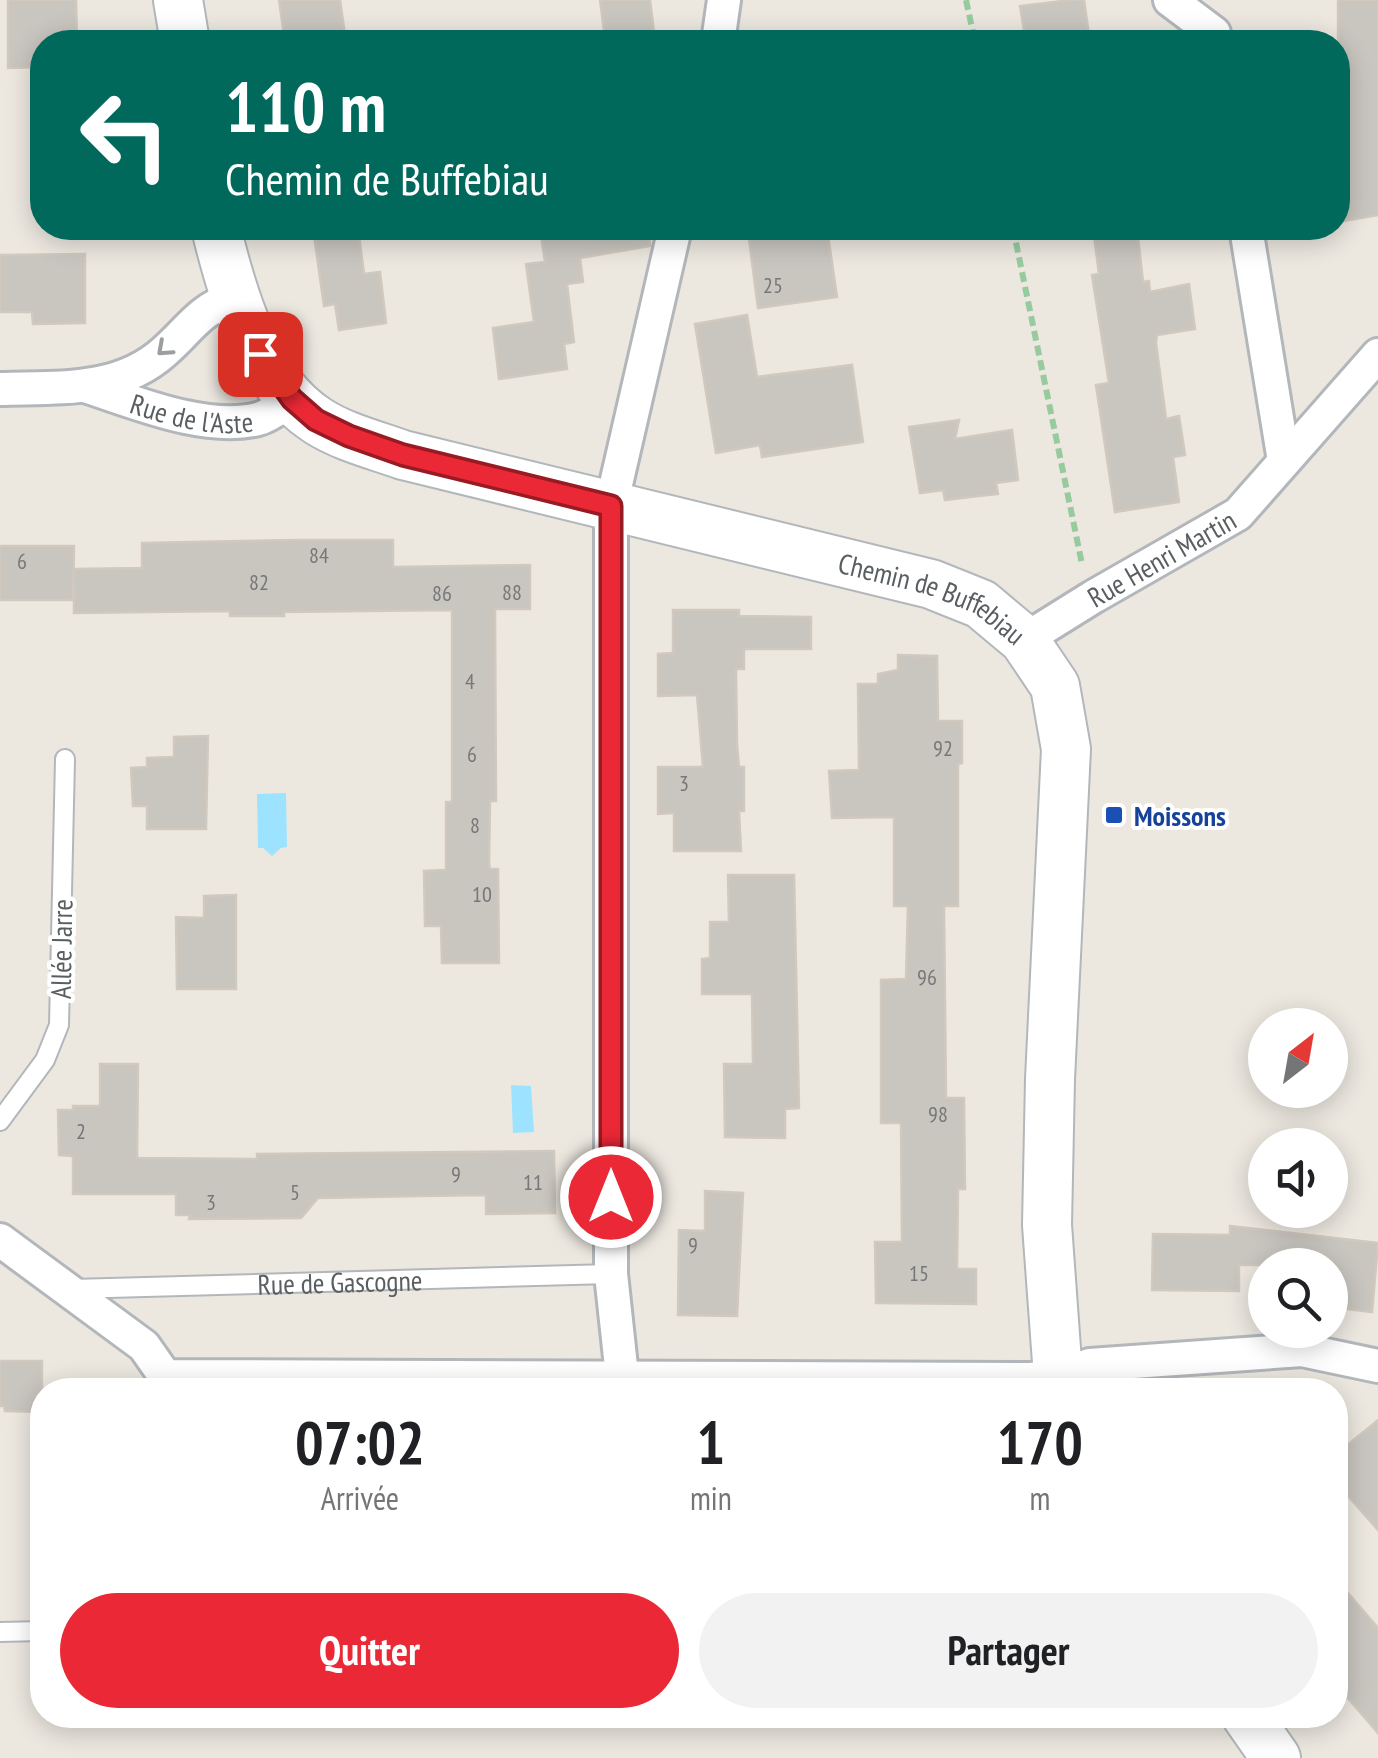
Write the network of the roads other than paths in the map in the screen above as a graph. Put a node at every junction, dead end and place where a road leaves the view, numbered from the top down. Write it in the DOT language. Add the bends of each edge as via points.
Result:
graph roads {
  1 [pos="178,0"];
  2 [pos="724,0"];
  3 [pos="1170,0"];
  4 [pos="182,30"];
  5 [pos="720,30"];
  6 [pos="1211,30"];
  7 [pos="219,240"];
  8 [pos="672,240"];
  9 [pos="1248,240"];
  10 [pos="233,298"];
  11 [pos="1378,355"];
  12 [pos="88,387"];
  13 [pos="0,389"];
  14 [pos="292,399"];
  15 [pos="1284,461"];
  16 [pos="611,506"];
  17 [pos="1024,640"];
  18 [pos="64,759"];
  19 [pos="0,1122"];
  20 [pos="0,1240"];
  21 [pos="611,1274"];
  22 [pos="67,1289"];
  23 [pos="1378,1366"];
  24 [pos="622,1376"];
  25 [pos="162,1378"];
  26 [pos="608,1378"];
  27 [pos="826,1378"];
  28 [pos="1061,1378"];
  29 [pos="1069,1378"];
  30 [pos="30,1631"];
  31 [pos="0,1632"];
  32 [pos="1255,1728"];
  33 [pos="1276,1758"];
  1 -- 4 [label="street"];
  2 -- 5 [label="street"];
  3 -- 6 [label="street"];
  7 -- 10 [label="street, Chemin de Buffebiau"];
  8 -- 16 [label="street"];
  9 -- 15 [label="street"];
  10 -- 12 [label="street, Rue de l'Aste, one-way" via="208,307 134,372"];
  10 -- 14 [label="street, Chemin de Buffebiau"];
  11 -- 15 [label="street, Rue Henri Martin"];
  12 -- 13 [label="street, Rue de l'Aste"];
  12 -- 14 [label="street, Rue de l'Aste" via="170,414 234,422 262,418"];
  14 -- 16 [label="street, Chemin de Buffebiau" via="316,420 385,449"];
  15 -- 17 [label="street, Rue Henri Martin" via="1238,514"];
  16 -- 17 [label="street, Chemin de Buffebiau" via="931,584 981,604"];
  16 -- 21 [label="street"];
  17 -- 28 [label="street, Chemin de Buffebiau" via="1056,686 1066,749 1047,1225"];
  18 -- 19 [label="lane, Allée Jarre" via="59,1024 45,1060"];
  20 -- 22 [label="street"];
  21 -- 22 [label="lane, Rue de Gascogne"];
  21 -- 24 [label="street"];
  22 -- 25 [label="street" via="144,1346"];
  23 -- 29 [label="street" via="1302,1350 1090,1365"];
  24 -- 26 [label="street"];
  24 -- 27 [label="street"];
  30 -- 31 [label="lane"];
  32 -- 33 [label="street"];
}
